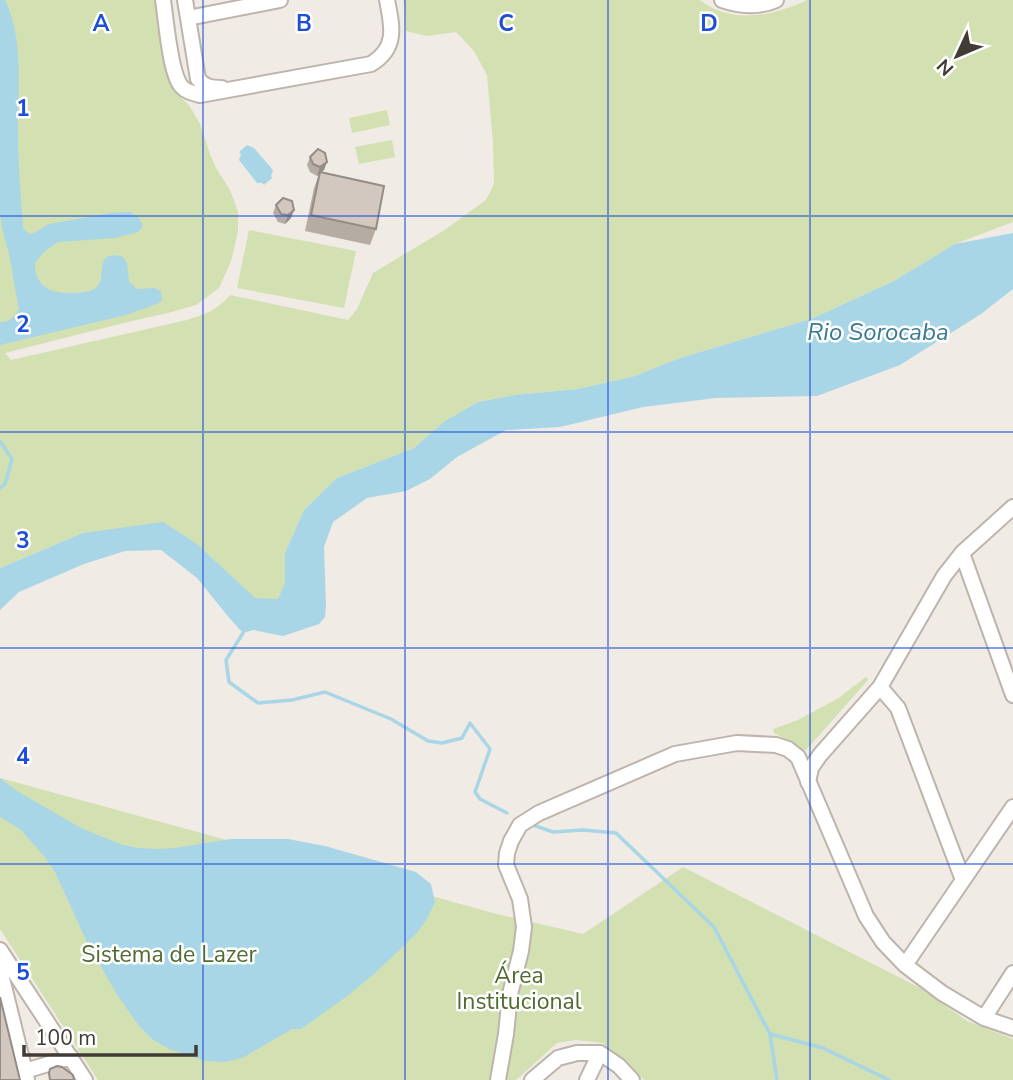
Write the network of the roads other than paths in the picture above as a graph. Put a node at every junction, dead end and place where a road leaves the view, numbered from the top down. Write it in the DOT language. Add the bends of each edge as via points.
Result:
graph roads {
  1 [pos="163,0"];
  2 [pos="185,0"];
  3 [pos="280,0"];
  4 [pos="387,0"];
  5 [pos="722,0"];
  6 [pos="776,0"];
  7 [pos="188,18"];
  8 [pos="237,88"];
  9 [pos="1013,507"];
  10 [pos="962,553"];
  11 [pos="880,687"];
  12 [pos="1013,695"];
  13 [pos="808,782"];
  14 [pos="1013,807"];
  15 [pos="963,880"];
  16 [pos="0,950"];
  17 [pos="905,965"];
  18 [pos="0,970"];
  19 [pos="1013,973"];
  20 [pos="21,982"];
  21 [pos="9,1005"];
  22 [pos="984,1018"];
  23 [pos="1013,1028"];
  24 [pos="600,1054"];
  25 [pos="71,1057"];
  26 [pos="26,1076"];
  27 [pos="85,1080"];
  28 [pos="498,1080"];
  29 [pos="534,1080"];
  30 [pos="587,1080"];
  31 [pos="632,1080"];
  1 -- 8 [label="street" via="179,84 200,95"];
  2 -- 7 [label="street"];
  3 -- 7 [label="street"];
  4 -- 8 [label="street" via="392,35 386,52 371,64"];
  5 -- 6 [label="street" via="739,5"];
  7 -- 8 [label="street" via="198,79 211,88"];
  9 -- 10 [label="street"];
  10 -- 11 [label="street"];
  10 -- 12 [label="street"];
  11 -- 13 [label="street" via="820,755"];
  11 -- 15 [label="street" via="898,708"];
  13 -- 17 [label="street" via="866,916"];
  13 -- 28 [label="street" via="798,757 788,749 737,743 675,754 520,825 506,865 520,899 523,939"];
  14 -- 15 [label="street"];
  15 -- 17 [label="street"];
  16 -- 20 [label="street"];
  17 -- 22 [label="street"];
  18 -- 21 [label="street"];
  19 -- 22 [label="street"];
  20 -- 21 [label="street"];
  20 -- 25 [label="street"];
  21 -- 26 [label="street"];
  22 -- 23 [label="street"];
  24 -- 29 [label="street" via="558,1058"];
  24 -- 30 [label="street"];
  24 -- 31 [label="street"];
  25 -- 26 [label="street"];
  25 -- 27 [label="street"];
}
